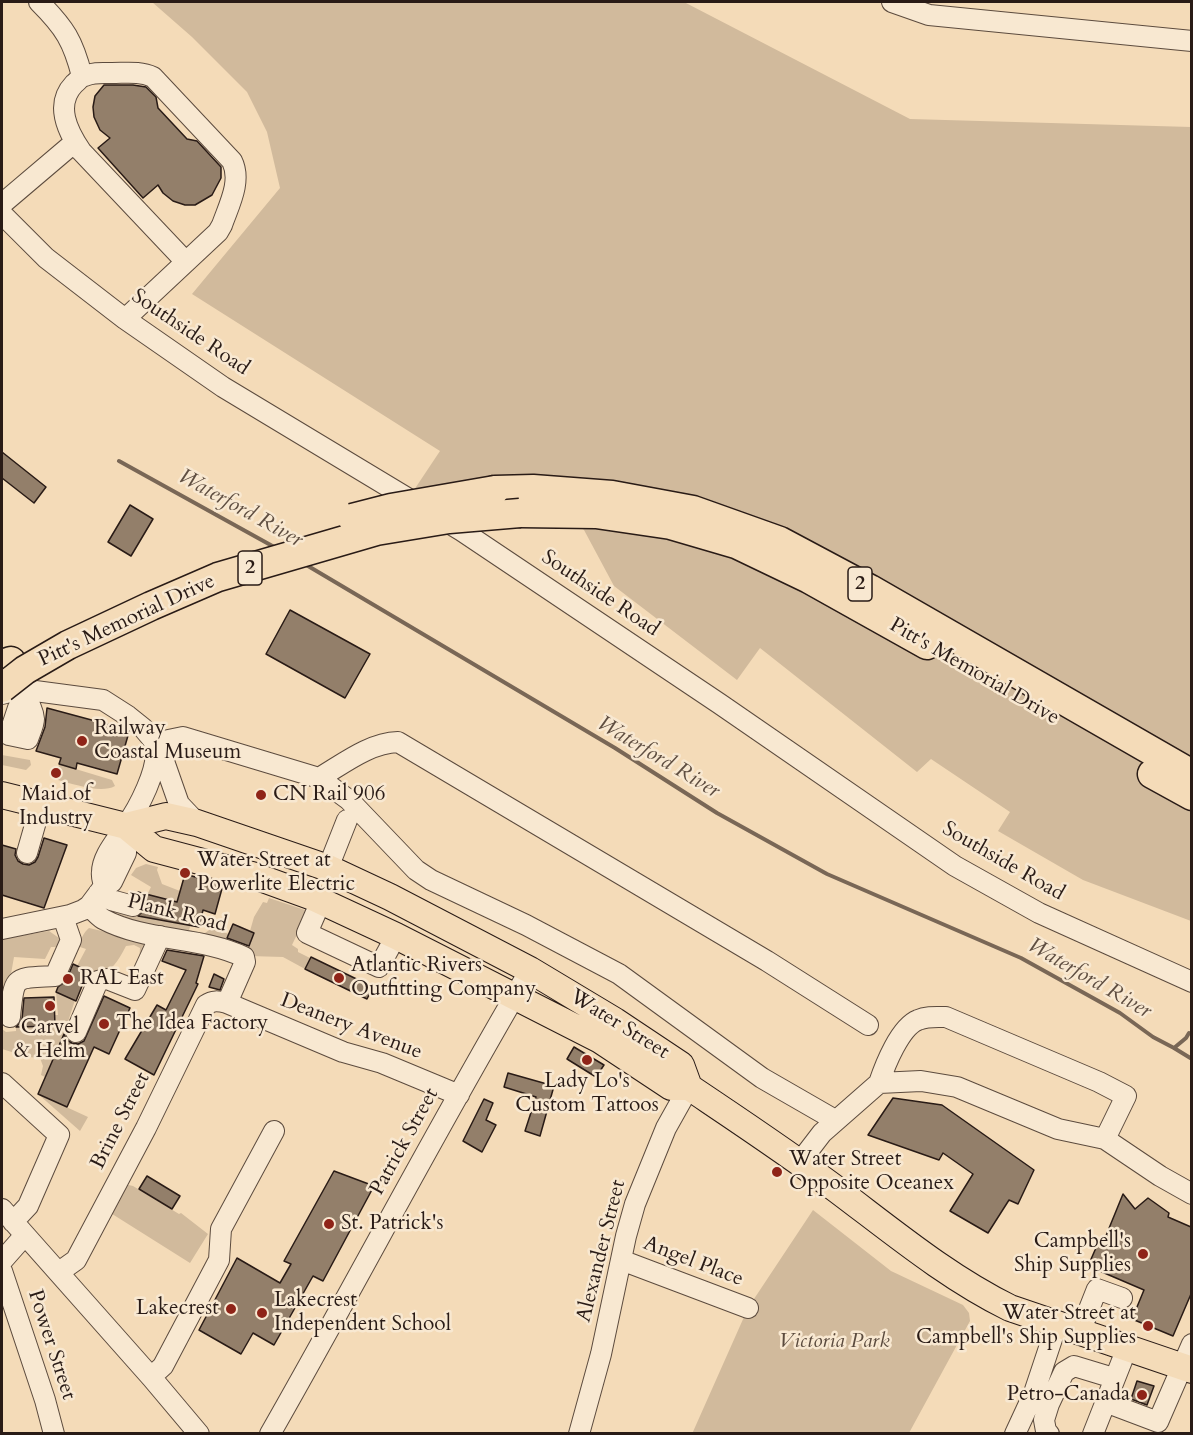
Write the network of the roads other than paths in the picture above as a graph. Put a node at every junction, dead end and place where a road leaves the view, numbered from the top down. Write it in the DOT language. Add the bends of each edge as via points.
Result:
graph roads {
  1 [pos="39,2"];
  2 [pos="892,2"];
  3 [pos="1191,41"];
  4 [pos="82,76"];
  5 [pos="75,142"];
  6 [pos="2,204"];
  7 [pos="2,214"];
  8 [pos="186,262"];
  9 [pos="125,319"];
  10 [pos="10,681"];
  11 [pos="154,743"];
  12 [pos="1191,774"];
  13 [pos="319,778"];
  14 [pos="2,795"];
  15 [pos="1191,796"];
  16 [pos="41,804"];
  17 [pos="347,820"];
  18 [pos="197,823"];
  19 [pos="126,826"];
  20 [pos="27,853"];
  21 [pos="328,868"];
  22 [pos="97,895"];
  23 [pos="321,901"];
  24 [pos="133,906"];
  25 [pos="63,916"];
  26 [pos="2,929"];
  27 [pos="160,936"];
  28 [pos="396,936"];
  29 [pos="530,970"];
  30 [pos="1191,982"];
  31 [pos="514,998"];
  32 [pos="227,1004"];
  33 [pos="10,1017"];
  34 [pos="868,1025"];
  35 [pos="76,1032"];
  36 [pos="2,1083"];
  37 [pos="879,1083"];
  38 [pos="689,1086"];
  39 [pos="459,1095"];
  40 [pos="835,1120"];
  41 [pos="274,1131"];
  42 [pos="1105,1139"];
  43 [pos="799,1163"];
  44 [pos="1191,1194"];
  45 [pos="13,1222"];
  46 [pos="621,1260"];
  47 [pos="2,1262"];
  48 [pos="2,1272"];
  49 [pos="59,1272"];
  50 [pos="1122,1298"];
  51 [pos="748,1308"];
  52 [pos="1069,1328"];
  53 [pos="1127,1348"];
  54 [pos="1188,1360"];
  55 [pos="151,1377"];
  56 [pos="1115,1377"];
  57 [pos="1105,1402"];
  58 [pos="1159,1428"];
  59 [pos="54,1434"];
  60 [pos="199,1434"];
  61 [pos="270,1434"];
  62 [pos="579,1434"];
  63 [pos="1015,1434"];
  64 [pos="1049,1434"];
  65 [pos="1093,1434"];
  1 -- 4 [label="street" via="63,28 75,49"];
  2 -- 3 [label="street" via="929,15"];
  4 -- 5 [label="street" via="70,88 64,103 64,119"];
  4 -- 8 [label="street" via="138,72 153,77 231,161 237,178 222,225"];
  5 -- 6 [label="street"];
  5 -- 8 [label="street"];
  7 -- 9 [label="street, Southside Road" via="46,258"];
  8 -- 9 [label="street"];
  9 -- 30 [label="street, Southside Road" via="223,387 462,531 955,866 1039,913"];
  10 -- 11 [label="street" via="103,700 143,728"];
  10 -- 12 [label="highway, Pitt's Memorial Drive / 2, bridge" via="68,628 173,578 321,526 392,508 495,490 601,494 693,510 780,541"];
  10 -- 15 [label="highway, Pitt's Memorial Drive / 2, bridge" via="68,645 218,577 376,531 520,513 596,514 671,525 736,543 909,634"];
  11 -- 13 [label="street" via="183,737"];
  11 -- 18 [label="street" via="162,754 179,804"];
  11 -- 19 [label="street" via="154,771"];
  13 -- 34 [label="street" via="374,747 398,742 736,942"];
  13 -- 40 [label="street" via="349,800 416,870 431,880 619,974 762,1078"];
  14 -- 16 [label="main road"];
  16 -- 19 [label="main road"];
  16 -- 20 [label="street"];
  17 -- 21 [label="street"];
  18 -- 19 [label="main road, Water Street" via="166,816"];
  18 -- 21 [label="main road, Water Street"];
  19 -- 22 [label="street" via="110,849"];
  19 -- 23 [label="main road, Water Street" via="154,849 252,875"];
  21 -- 29 [label="main road, Water Street"];
  22 -- 24 [label="street"];
  22 -- 25 [label="street" via="77,913"];
  22 -- 27 [label="street, Plank Road" via="101,918"];
  23 -- 28 [label="main road, Water Street"];
  23 -- 28 [label="street" via="307,933 379,967"];
  25 -- 26 [label="street"];
  25 -- 33 [label="street" via="71,940 55,976 18,980 12,992"];
  27 -- 32 [label="street, Plank Road" via="244,957"];
  27 -- 35 [label="street" via="135,990 107,979 98,981"];
  28 -- 31 [label="main road, Water Street"];
  29 -- 31 [label="street, Patrick Street"];
  29 -- 38 [label="main road, Water Street" via="681,1065"];
  31 -- 38 [label="main road, Water Street" via="600,1040 670,1087"];
  31 -- 39 [label="street, Patrick Street"];
  32 -- 39 [label="street, Deanery Avenue"];
  32 -- 49 [label="street, Brine Street" via="217,1000 206,1005 76,1260"];
  36 -- 45 [label="street" via="59,1135 28,1206"];
  37 -- 40 [label="street"];
  37 -- 42 [label="street" via="921,1081 957,1087 1058,1129"];
  37 -- 42 [label="street" via="885,1063 916,1020 946,1017 1126,1096"];
  38 -- 43 [label="main road"];
  38 -- 46 [label="street, Alexander Street" via="649,1166"];
  39 -- 61 [label="street, Patrick Street"];
  40 -- 43 [label="street"];
  41 -- 55 [label="street" via="221,1229 219,1260 163,1366"];
  42 -- 44 [label="street"];
  43 -- 52 [label="main road" via="983,1295"];
  45 -- 47 [label="street"];
  45 -- 49 [label="street"];
  46 -- 51 [label="street, Angel Place"];
  46 -- 62 [label="street, Alexander Street" via="602,1354"];
  48 -- 59 [label="street, Power Street"];
  49 -- 55 [label="street"];
  50 -- 52 [label="street" via="1097,1289"];
  52 -- 53 [label="main road"];
  52 -- 63 [label="street"];
  53 -- 54 [label="main road"];
  53 -- 56 [label="street"];
  54 -- 58 [label="street"];
  55 -- 60 [label="street"];
  56 -- 57 [label="street"];
  56 -- 64 [label="street" via="1074,1366 1064,1372 1044,1420"];
  57 -- 58 [label="street"];
  57 -- 65 [label="street"];
}
